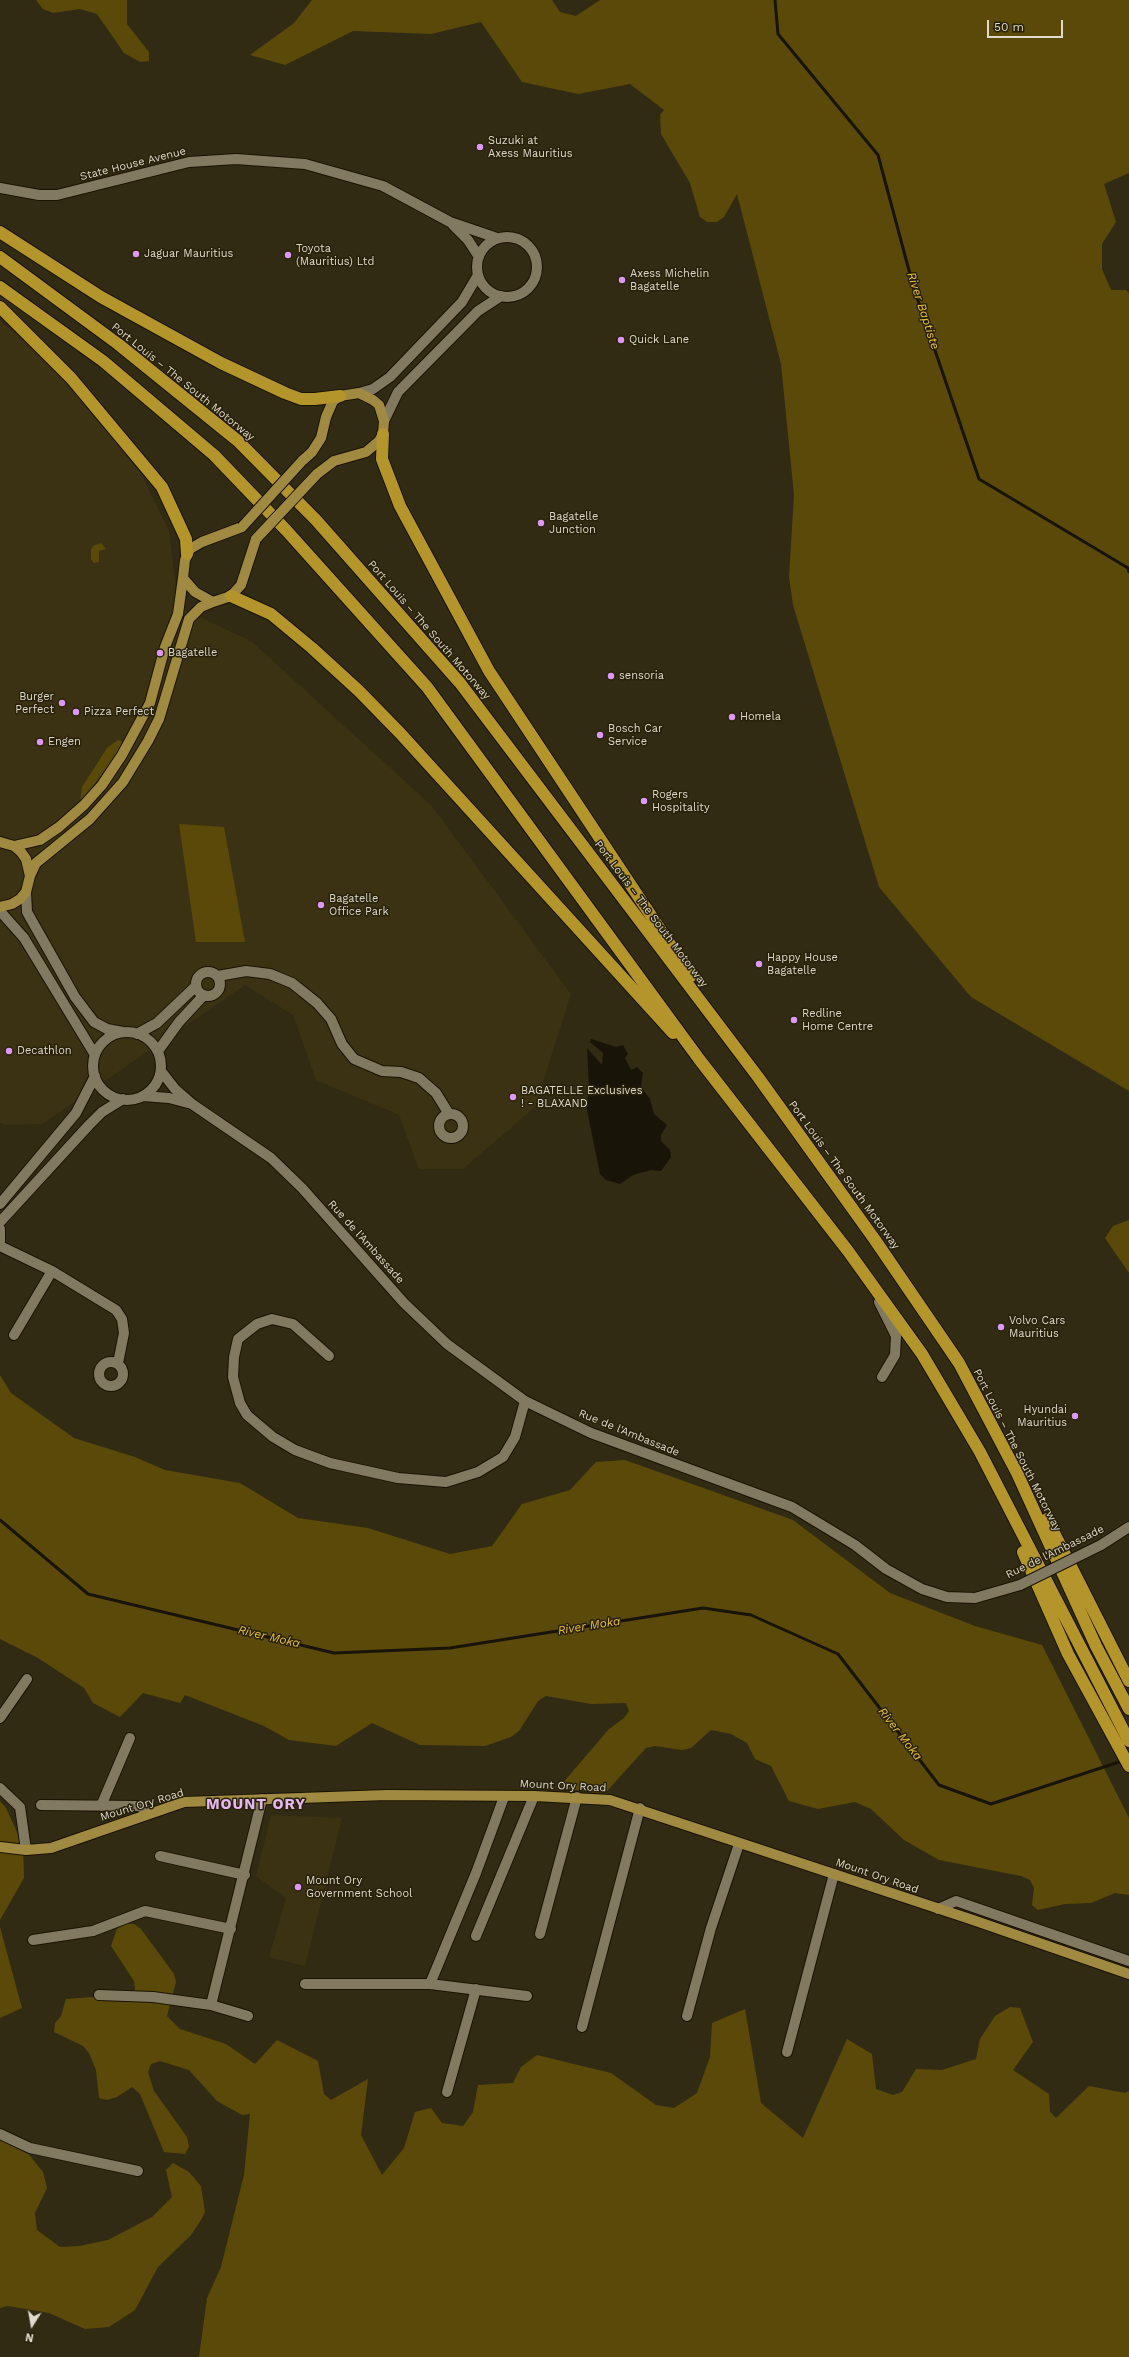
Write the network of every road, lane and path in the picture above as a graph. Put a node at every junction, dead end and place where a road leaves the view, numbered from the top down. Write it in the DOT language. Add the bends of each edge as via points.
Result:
graph roads {
  1 [pos="0,188"];
  2 [pos="450,222"];
  3 [pos="0,232"];
  4 [pos="497,238"];
  5 [pos="0,257"];
  6 [pos="479,257"];
  7 [pos="478,275"];
  8 [pos="0,287"];
  9 [pos="501,296"];
  10 [pos="0,307"];
  11 [pos="359,393"];
  12 [pos="340,396"];
  13 [pos="384,421"];
  14 [pos="382,434"];
  15 [pos="187,554"];
  16 [pos="183,578"];
  17 [pos="231,596"];
  18 [pos="213,602"];
  19 [pos="0,842"];
  20 [pos="14,846"];
  21 [pos="30,876"];
  22 [pos="26,892"];
  23 [pos="0,907"];
  24 [pos="0,911"];
  25 [pos="218,976"];
  26 [pos="196,986"];
  27 [pos="204,995"];
  28 [pos="126,1032"];
  29 [pos="137,1034"];
  30 [pos="158,1050"];
  31 [pos="96,1055"];
  32 [pos="699,1059"];
  33 [pos="161,1071"];
  34 [pos="95,1076"];
  35 [pos="758,1077"];
  36 [pos="144,1096"];
  37 [pos="123,1099"];
  38 [pos="192,1104"];
  39 [pos="449,1114"];
  40 [pos="0,1204"];
  41 [pos="0,1222"];
  42 [pos="0,1229"];
  43 [pos="0,1242"];
  44 [pos="0,1246"];
  45 [pos="848,1251"];
  46 [pos="52,1271"];
  47 [pos="14,1335"];
  48 [pos="329,1356"];
  49 [pos="118,1363"];
  50 [pos="882,1377"];
  51 [pos="525,1401"];
  52 [pos="1017,1473"];
  53 [pos="1000,1494"];
  54 [pos="1129,1527"];
  55 [pos="27,1679"];
  56 [pos="1129,1681"];
  57 [pos="1129,1709"];
  58 [pos="0,1718"];
  59 [pos="130,1738"];
  60 [pos="1129,1741"];
  61 [pos="1129,1766"];
  62 [pos="0,1788"];
  63 [pos="534,1796"];
  64 [pos="504,1797"];
  65 [pos="577,1797"];
  66 [pos="262,1799"];
  67 [pos="40,1805"];
  68 [pos="101,1806"];
  69 [pos="640,1808"];
  70 [pos="151,1812"];
  71 [pos="739,1844"];
  72 [pos="0,1847"];
  73 [pos="26,1850"];
  74 [pos="160,1856"];
  75 [pos="834,1874"];
  76 [pos="245,1875"];
  77 [pos="938,1909"];
  78 [pos="231,1929"];
  79 [pos="540,1934"];
  80 [pos="476,1936"];
  81 [pos="33,1940"];
  82 [pos="1129,1961"];
  83 [pos="1129,1974"];
  84 [pos="305,1984"];
  85 [pos="430,1984"];
  86 [pos="476,1989"];
  87 [pos="99,1995"];
  88 [pos="527,1996"];
  89 [pos="211,2005"];
  90 [pos="248,2016"];
  91 [pos="687,2016"];
  92 [pos="582,2027"];
  93 [pos="787,2052"];
  94 [pos="447,2092"];
  95 [pos="0,2134"];
  96 [pos="138,2171"];
  1 -- 2 [label="street, State House Avenue" via="38,195 57,195 189,162 272,161 305,164 383,186"];
  2 -- 4 [label="street, State House Avenue"];
  2 -- 6 [label="street" via="468,240"];
  3 -- 12 [label="highway" via="101,297 285,394 315,399"];
  4 -- 6 [label="street" via="483,249"];
  4 -- 9 [label="street" via="514,239 529,245 538,260 537,273 529,288 513,297"];
  5 -- 35 [label="highway, Port Louis – The South Motorway" via="118,344 238,441 316,520 460,683"];
  6 -- 7 [label="street"];
  7 -- 9 [label="street" via="487,289"];
  7 -- 11 [label="street" via="462,302 390,377 373,389"];
  8 -- 32 [label="highway" via="103,361 214,455 302,548 427,687"];
  9 -- 13 [label="street" via="478,311 398,392"];
  10 -- 15 [label="highway" via="71,378 162,488 186,538"];
  11 -- 12 [label="main road"];
  11 -- 13 [label="main road" via="379,405"];
  12 -- 15 [label="main road, bridge" via="329,408 321,438 312,452 242,527 202,542"];
  13 -- 14 [label="main road"];
  14 -- 17 [label="main road, bridge" via="379,441 366,452 334,461 317,474 256,539 241,585"];
  14 -- 35 [label="highway" via="382,459 400,506 489,671"];
  15 -- 16 [label="main road"];
  16 -- 18 [label="main road" via="195,592"];
  16 -- 20 [label="main road" via="178,614 165,647 150,703 122,756 102,785 59,827 40,840"];
  17 -- 18 [label="main road"];
  17 -- 32 [label="highway" via="271,614 359,691"];
  18 -- 21 [label="main road" via="201,607 189,619 159,719 123,782 90,819 36,863"];
  19 -- 20 [label="main road"];
  20 -- 21 [label="main road" via="26,859"];
  21 -- 22 [label="main road"];
  22 -- 23 [label="main road" via="12,904"];
  22 -- 28 [label="street" via="27,912 49,954 86,1013 94,1022 107,1029"];
  24 -- 31 [label="street" via="24,938"];
  25 -- 26 [label="street" via="211,972 203,973 197,979"];
  25 -- 27 [label="street" via="221,983 218,991 212,995"];
  25 -- 39 [label="street" via="246,971 270,974 292,983 317,1003 331,1019 342,1044 354,1059 382,1071 401,1072 419,1078 436,1093"];
  26 -- 27 [label="street"];
  26 -- 29 [label="street" via="157,1023"];
  27 -- 30 [label="street"];
  28 -- 29 [label="street"];
  28 -- 31 [label="street" via="107,1039"];
  29 -- 30 [label="street" via="148,1038"];
  30 -- 33 [label="street"];
  31 -- 34 [label="street"];
  32 -- 45 [label="highway"];
  33 -- 36 [label="street" via="152,1090"];
  33 -- 38 [label="street" via="175,1089"];
  34 -- 37 [label="street" via="106,1092"];
  34 -- 40 [label="street" via="76,1113"];
  35 -- 52 [label="highway, Port Louis – The South Motorway" via="959,1363"];
  36 -- 37 [label="street"];
  36 -- 38 [label="street" via="169,1098"];
  37 -- 41 [label="street" via="102,1112"];
  38 -- 51 [label="street, Rue de l'Ambassade" via="271,1158 302,1188 404,1303 447,1344"];
  42 -- 43 [label="street"];
  44 -- 46 [label="street"];
  45 -- 50 [label="street" via="884,1310 896,1336 894,1355"];
  45 -- 53 [label="highway" via="922,1354 980,1452"];
  46 -- 47 [label="street"];
  46 -- 49 [label="street" via="116,1310 122,1318 124,1333"];
  48 -- 51 [label="street" via="293,1324 272,1319 257,1324 238,1339 233,1377 240,1403 247,1415 273,1437 295,1450 330,1463 398,1478 446,1482 478,1472 503,1457 515,1437"];
  51 -- 54 [label="street, Rue de l'Ambassade, bridge" via="591,1433 792,1508 855,1545 886,1569 922,1589 947,1597 976,1598 1020,1585"];
  52 -- 56 [label="highway" via="1042,1509"];
  52 -- 57 [label="highway, Port Louis – The South Motorway" via="1096,1646"];
  53 -- 60 [label="highway"];
  53 -- 61 [label="highway" via="1068,1654"];
  55 -- 58 [label="street"];
  59 -- 68 [label="street"];
  62 -- 73 [label="street" via="20,1807"];
  63 -- 64 [label="main road, Mount Ory Road"];
  63 -- 65 [label="main road, Mount Ory Road"];
  63 -- 80 [label="street"];
  64 -- 66 [label="main road, Mount Ory Road" via="387,1795"];
  64 -- 85 [label="street"];
  65 -- 69 [label="main road, Mount Ory Road" via="610,1800"];
  65 -- 79 [label="street"];
  66 -- 70 [label="main road, Mount Ory Road" via="184,1802"];
  66 -- 76 [label="street"];
  67 -- 68 [label="street"];
  68 -- 70 [label="street" via="139,1806"];
  69 -- 71 [label="main road, Mount Ory Road"];
  69 -- 92 [label="street"];
  70 -- 73 [label="main road, Mount Ory Road" via="51,1848"];
  71 -- 75 [label="main road, Mount Ory Road"];
  71 -- 91 [label="street" via="711,1928"];
  72 -- 73 [label="main road, Mount Ory Road"];
  74 -- 76 [label="street"];
  75 -- 77 [label="main road, Mount Ory Road"];
  75 -- 93 [label="street"];
  76 -- 78 [label="street"];
  77 -- 82 [label="street" via="956,1901"];
  77 -- 83 [label="main road, Mount Ory Road"];
  78 -- 81 [label="street" via="145,1911 93,1931"];
  78 -- 89 [label="street"];
  84 -- 85 [label="street"];
  85 -- 86 [label="street"];
  86 -- 88 [label="street"];
  86 -- 94 [label="street"];
  87 -- 89 [label="street" via="153,1997"];
  89 -- 90 [label="street"];
  95 -- 96 [label="street" via="30,2148"];
}
